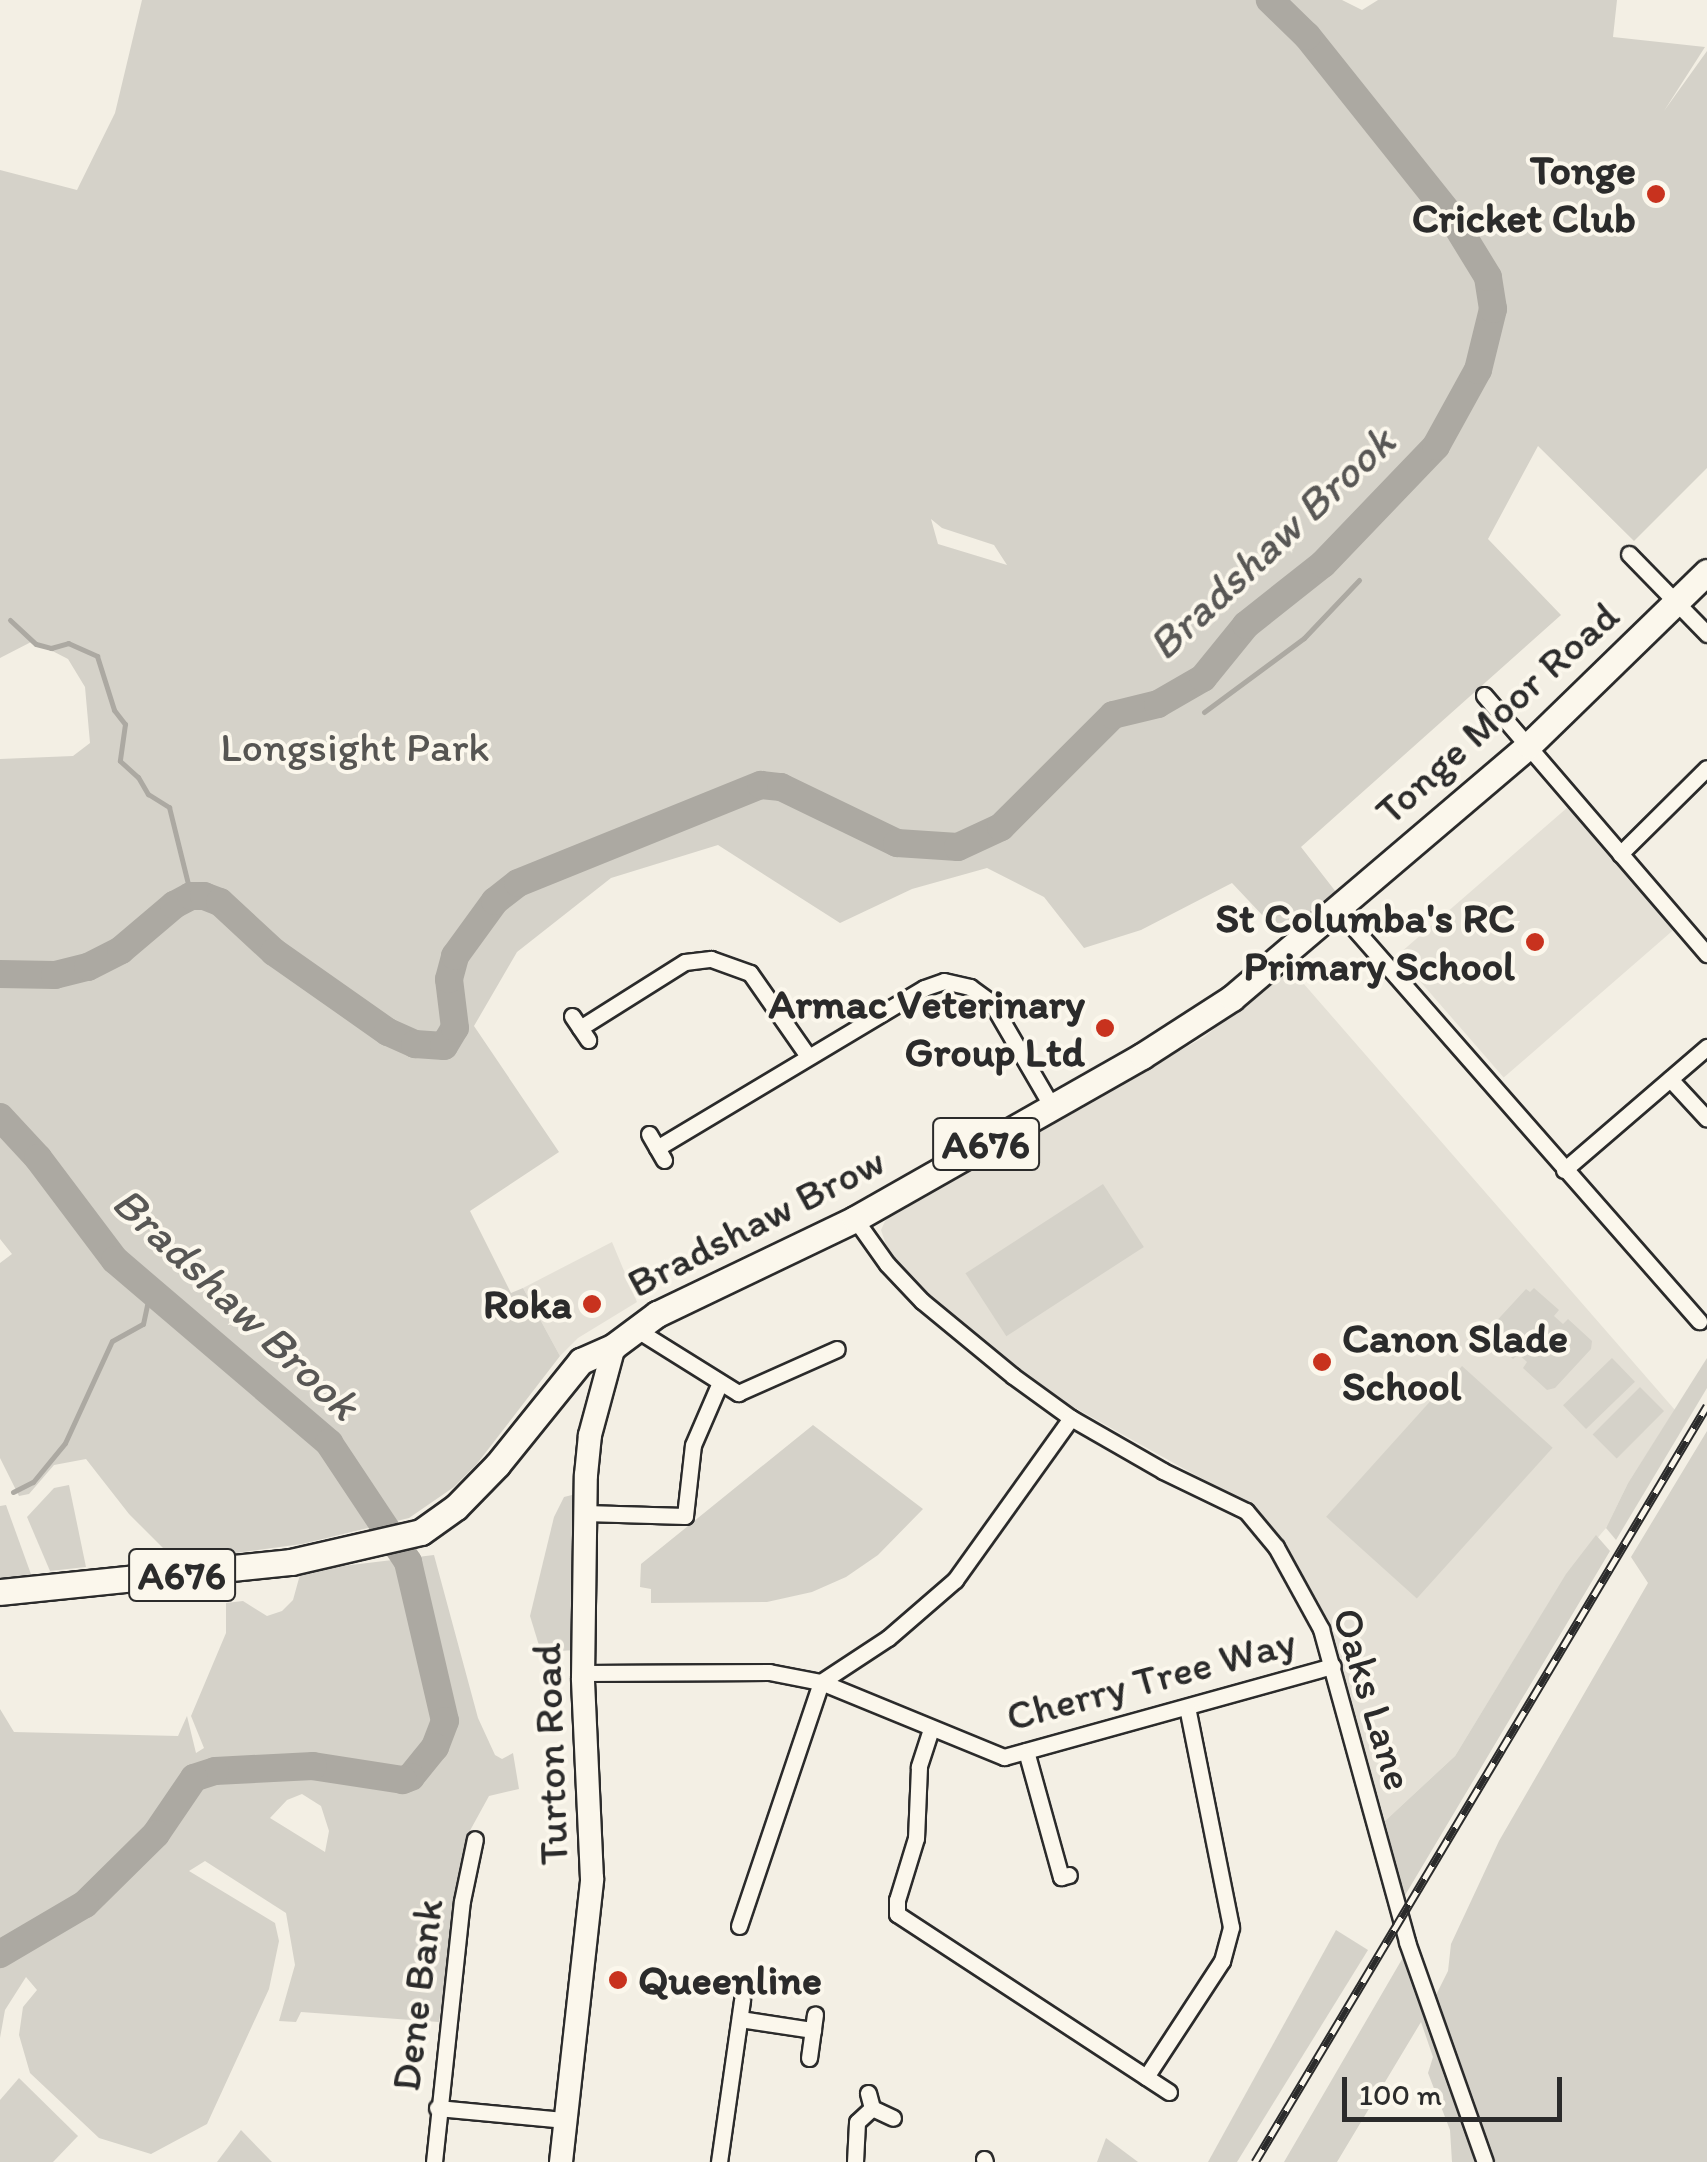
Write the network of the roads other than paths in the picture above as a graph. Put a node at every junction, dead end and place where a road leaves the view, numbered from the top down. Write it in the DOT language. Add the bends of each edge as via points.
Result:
graph roads {
  1 [pos="1629,554"];
  2 [pos="1707,572"];
  3 [pos="1676,602"];
  4 [pos="1707,634"];
  5 [pos="1484,695"];
  6 [pos="1529,745"];
  7 [pos="1707,768"];
  8 [pos="1620,854"];
  9 [pos="1339,911"];
  10 [pos="1707,954"];
  11 [pos="580,1028"];
  12 [pos="1707,1047"];
  13 [pos="808,1056"];
  14 [pos="1670,1079"];
  15 [pos="1052,1107"];
  16 [pos="1707,1119"];
  17 [pos="657,1147"];
  18 [pos="1564,1170"];
  19 [pos="854,1219"];
  20 [pos="1699,1321"];
  21 [pos="634,1328"];
  22 [pos="614,1346"];
  23 [pos="837,1350"];
  24 [pos="719,1385"];
  25 [pos="1071,1418"];
  26 [pos="585,1514"];
  27 [pos="0,1592"];
  28 [pos="1332,1666"];
  29 [pos="583,1672"];
  30 [pos="821,1682"];
  31 [pos="1187,1707"];
  32 [pos="931,1729"];
  33 [pos="1026,1751"];
  34 [pos="475,1839"];
  35 [pos="1070,1875"];
  36 [pos="739,1926"];
  37 [pos="742,2000"];
  38 [pos="740,2020"];
  39 [pos="809,2058"];
  40 [pos="1146,2077"];
  41 [pos="1170,2092"];
  42 [pos="437,2108"];
  43 [pos="893,2118"];
  44 [pos="563,2120"];
  45 [pos="434,2162"];
  46 [pos="561,2162"];
  47 [pos="719,2162"];
  48 [pos="854,2162"];
  49 [pos="1486,2162"];
  1 -- 3 [label="street"];
  2 -- 3 [label="main road, Tonge Moor Road / A676"];
  3 -- 4 [label="street"];
  3 -- 6 [label="main road, Tonge Moor Road / A676"];
  5 -- 6 [label="street"];
  6 -- 8 [label="street"];
  6 -- 9 [label="main road, Tonge Moor Road / A676"];
  7 -- 8 [label="street"];
  8 -- 10 [label="street"];
  9 -- 15 [label="main road, Bradshaw Brow / A676" via="1206,1016"];
  9 -- 18 [label="street"];
  11 -- 13 [label="street" via="685,962 711,959 750,973"];
  12 -- 14 [label="street"];
  13 -- 15 [label="street" via="924,988 957,983 981,992 1000,1012"];
  13 -- 17 [label="street"];
  14 -- 16 [label="street"];
  14 -- 18 [label="street"];
  15 -- 19 [label="main road, Bradshaw Brow / A676"];
  18 -- 20 [label="street"];
  19 -- 21 [label="main road, Bradshaw Brow / A676"];
  19 -- 25 [label="street, Oaks Lane" via="922,1300"];
  21 -- 22 [label="main road, Bradshaw Brow / A676"];
  21 -- 24 [label="street"];
  22 -- 26 [label="main road, Turton Road" via="590,1436"];
  22 -- 27 [label="main road, A676" via="581,1361 498,1465 422,1532 363,1549 225,1570"];
  23 -- 24 [label="street" via="745,1392"];
  24 -- 26 [label="street" via="693,1445 685,1516"];
  25 -- 28 [label="street, Oaks Lane" via="1254,1516 1313,1611"];
  25 -- 30 [label="street" via="955,1580 888,1638"];
  26 -- 29 [label="main road, Turton Road"];
  28 -- 31 [label="street, Cherry Tree Way"];
  28 -- 49 [label="street, Oaks Lane" via="1403,1928"];
  29 -- 30 [label="street, Cherry Tree Way" via="769,1672"];
  29 -- 44 [label="main road, Turton Road" via="592,1879"];
  30 -- 32 [label="street, Cherry Tree Way"];
  30 -- 36 [label="street"];
  31 -- 33 [label="street, Cherry Tree Way"];
  31 -- 40 [label="street" via="1231,1927 1222,1961"];
  32 -- 33 [label="street, Cherry Tree Way" via="996,1756"];
  32 -- 40 [label="street" via="897,1914"];
  33 -- 35 [label="street" via="1061,1877"];
  34 -- 42 [label="street, Dene Bank"];
  37 -- 38 [label="street"];
  38 -- 39 [label="street" via="814,2022"];
  38 -- 47 [label="street"];
  40 -- 41 [label="street"];
  42 -- 44 [label="street"];
  42 -- 45 [label="street, Dene Bank"];
  43 -- 48 [label="street" via="870,2100 858,2122"];
  44 -- 46 [label="main road, Turton Road"];
}
